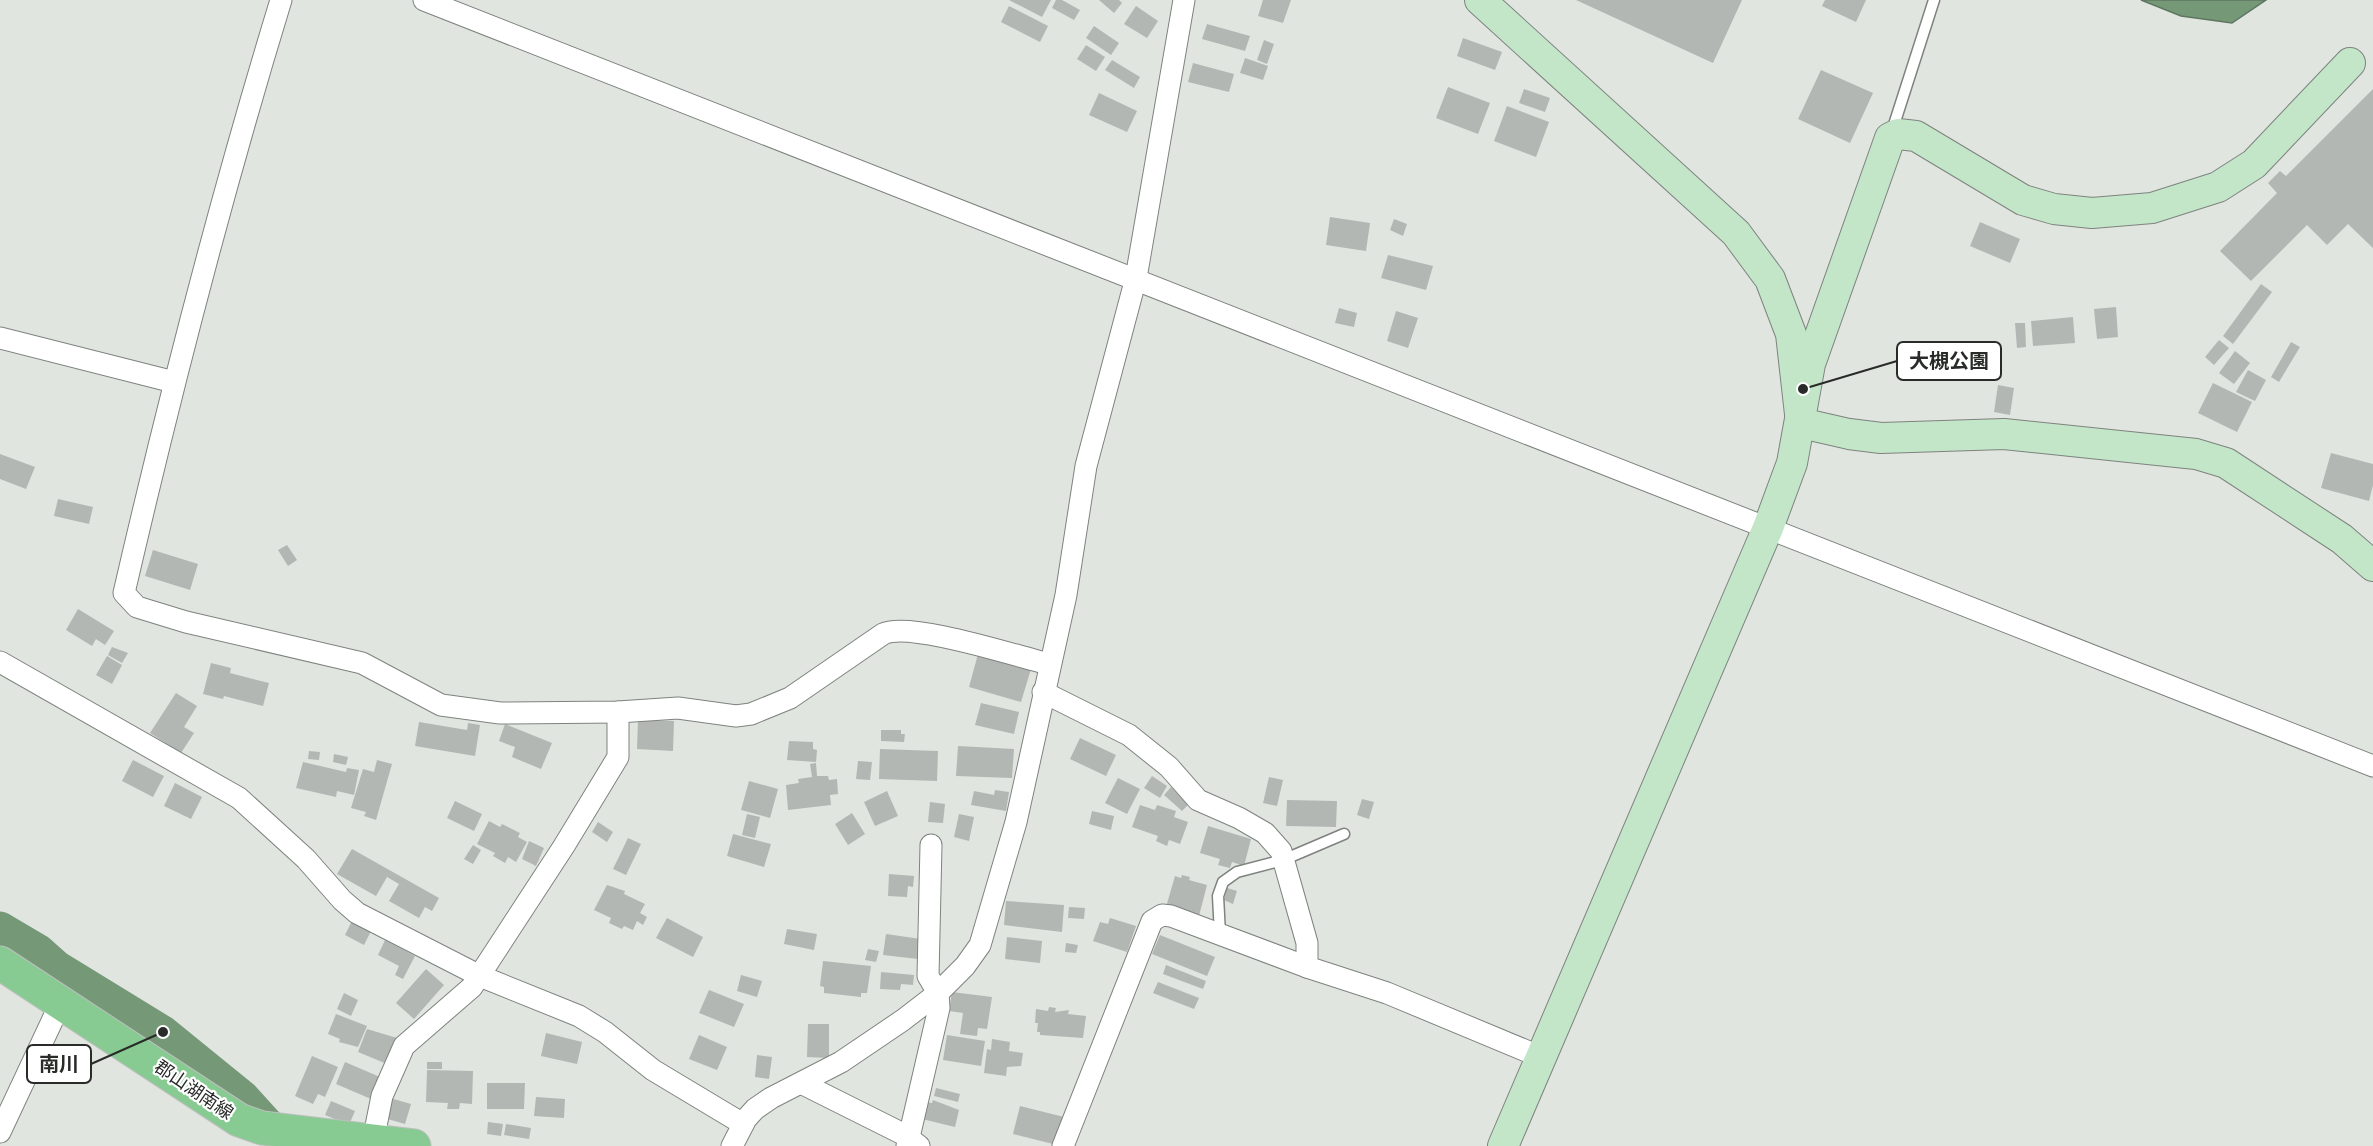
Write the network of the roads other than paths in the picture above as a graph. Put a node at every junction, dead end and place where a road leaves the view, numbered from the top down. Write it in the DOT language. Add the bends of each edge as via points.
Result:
graph roads {
  1 [pos="281,0"];
  2 [pos="424,0"];
  3 [pos="1184,0"];
  4 [pos="1480,0"];
  5 [pos="1934,0"];
  6 [pos="2350,63"];
  7 [pos="1890,138"];
  8 [pos="1136,278"];
  9 [pos="0,338"];
  10 [pos="174,382"];
  11 [pos="1801,423"];
  12 [pos="1768,528"];
  13 [pos="2373,566"];
  14 [pos="0,662"];
  15 [pos="1049,664"];
  16 [pos="1043,692"];
  17 [pos="618,712"];
  18 [pos="2373,766"];
  19 [pos="1344,834"];
  20 [pos="931,845"];
  21 [pos="1284,860"];
  22 [pos="1220,934"];
  23 [pos="0,963"];
  24 [pos="1307,967"];
  25 [pos="480,976"];
  26 [pos="938,993"];
  27 [pos="61,1002"];
  28 [pos="1541,1057"];
  29 [pos="801,1083"];
  30 [pos="743,1124"];
  31 [pos="0,1132"];
  32 [pos="373,1141"];
  33 [pos="911,1143"];
  34 [pos="414,1146"];
  35 [pos="732,1146"];
  36 [pos="1063,1146"];
  37 [pos="1503,1146"];
  1 -- 10 [label="street"];
  2 -- 8 [label="street"];
  3 -- 8 [label="street"];
  4 -- 11 [label="street" via="1736,233 1770,279 1791,334"];
  5 -- 7 [label="lane"];
  6 -- 7 [label="street" via="2254,164 2218,187 2152,208 2092,213 2044,206 2023,200 1916,136 1898,134"];
  7 -- 11 [label="street" via="1810,364"];
  8 -- 12 [label="street"];
  8 -- 15 [label="street" via="1086,466 1066,595"];
  9 -- 10 [label="street"];
  10 -- 17 [label="street" via="124,593 137,607 362,663 441,705 500,713"];
  11 -- 12 [label="street" via="1792,463"];
  11 -- 13 [label="street" via="1881,438 2004,434 2196,454 2226,464 2342,539"];
  12 -- 18 [label="street"];
  12 -- 28 [label="street"];
  14 -- 25 [label="street" via="238,798 357,913"];
  15 -- 16 [label="street"];
  15 -- 17 [label="street" via="896,629 768,709 736,716 678,708"];
  16 -- 21 [label="street" via="1129,735 1169,767 1198,800 1257,826 1281,851"];
  16 -- 26 [label="street" via="1016,822 986,928 971,958"];
  17 -- 25 [label="street" via="618,757"];
  19 -- 21 [label="lane"];
  20 -- 26 [label="street" via="928,976"];
  21 -- 22 [label="lane" via="1244,870 1223,882 1218,896"];
  21 -- 24 [label="street" via="1307,943"];
  22 -- 24 [label="street"];
  22 -- 36 [label="street" via="1171,916 1162,915 1152,921"];
  23 -- 27 [label="main road, 郡山湖南線"];
  24 -- 28 [label="street" via="1387,993"];
  25 -- 30 [label="street" via="579,1016 653,1070"];
  25 -- 32 [label="street" via="465,995 404,1046 382,1096"];
  26 -- 29 [label="street" via="841,1062"];
  26 -- 33 [label="street" via="939,1008"];
  27 -- 31 [label="street"];
  27 -- 32 [label="main road, 郡山湖南線" via="239,1120 262,1128"];
  28 -- 37 [label="street"];
  29 -- 30 [label="street" via="755,1109"];
  29 -- 33 [label="street"];
  30 -- 35 [label="street"];
  32 -- 34 [label="main road, 郡山湖南線"];
}
